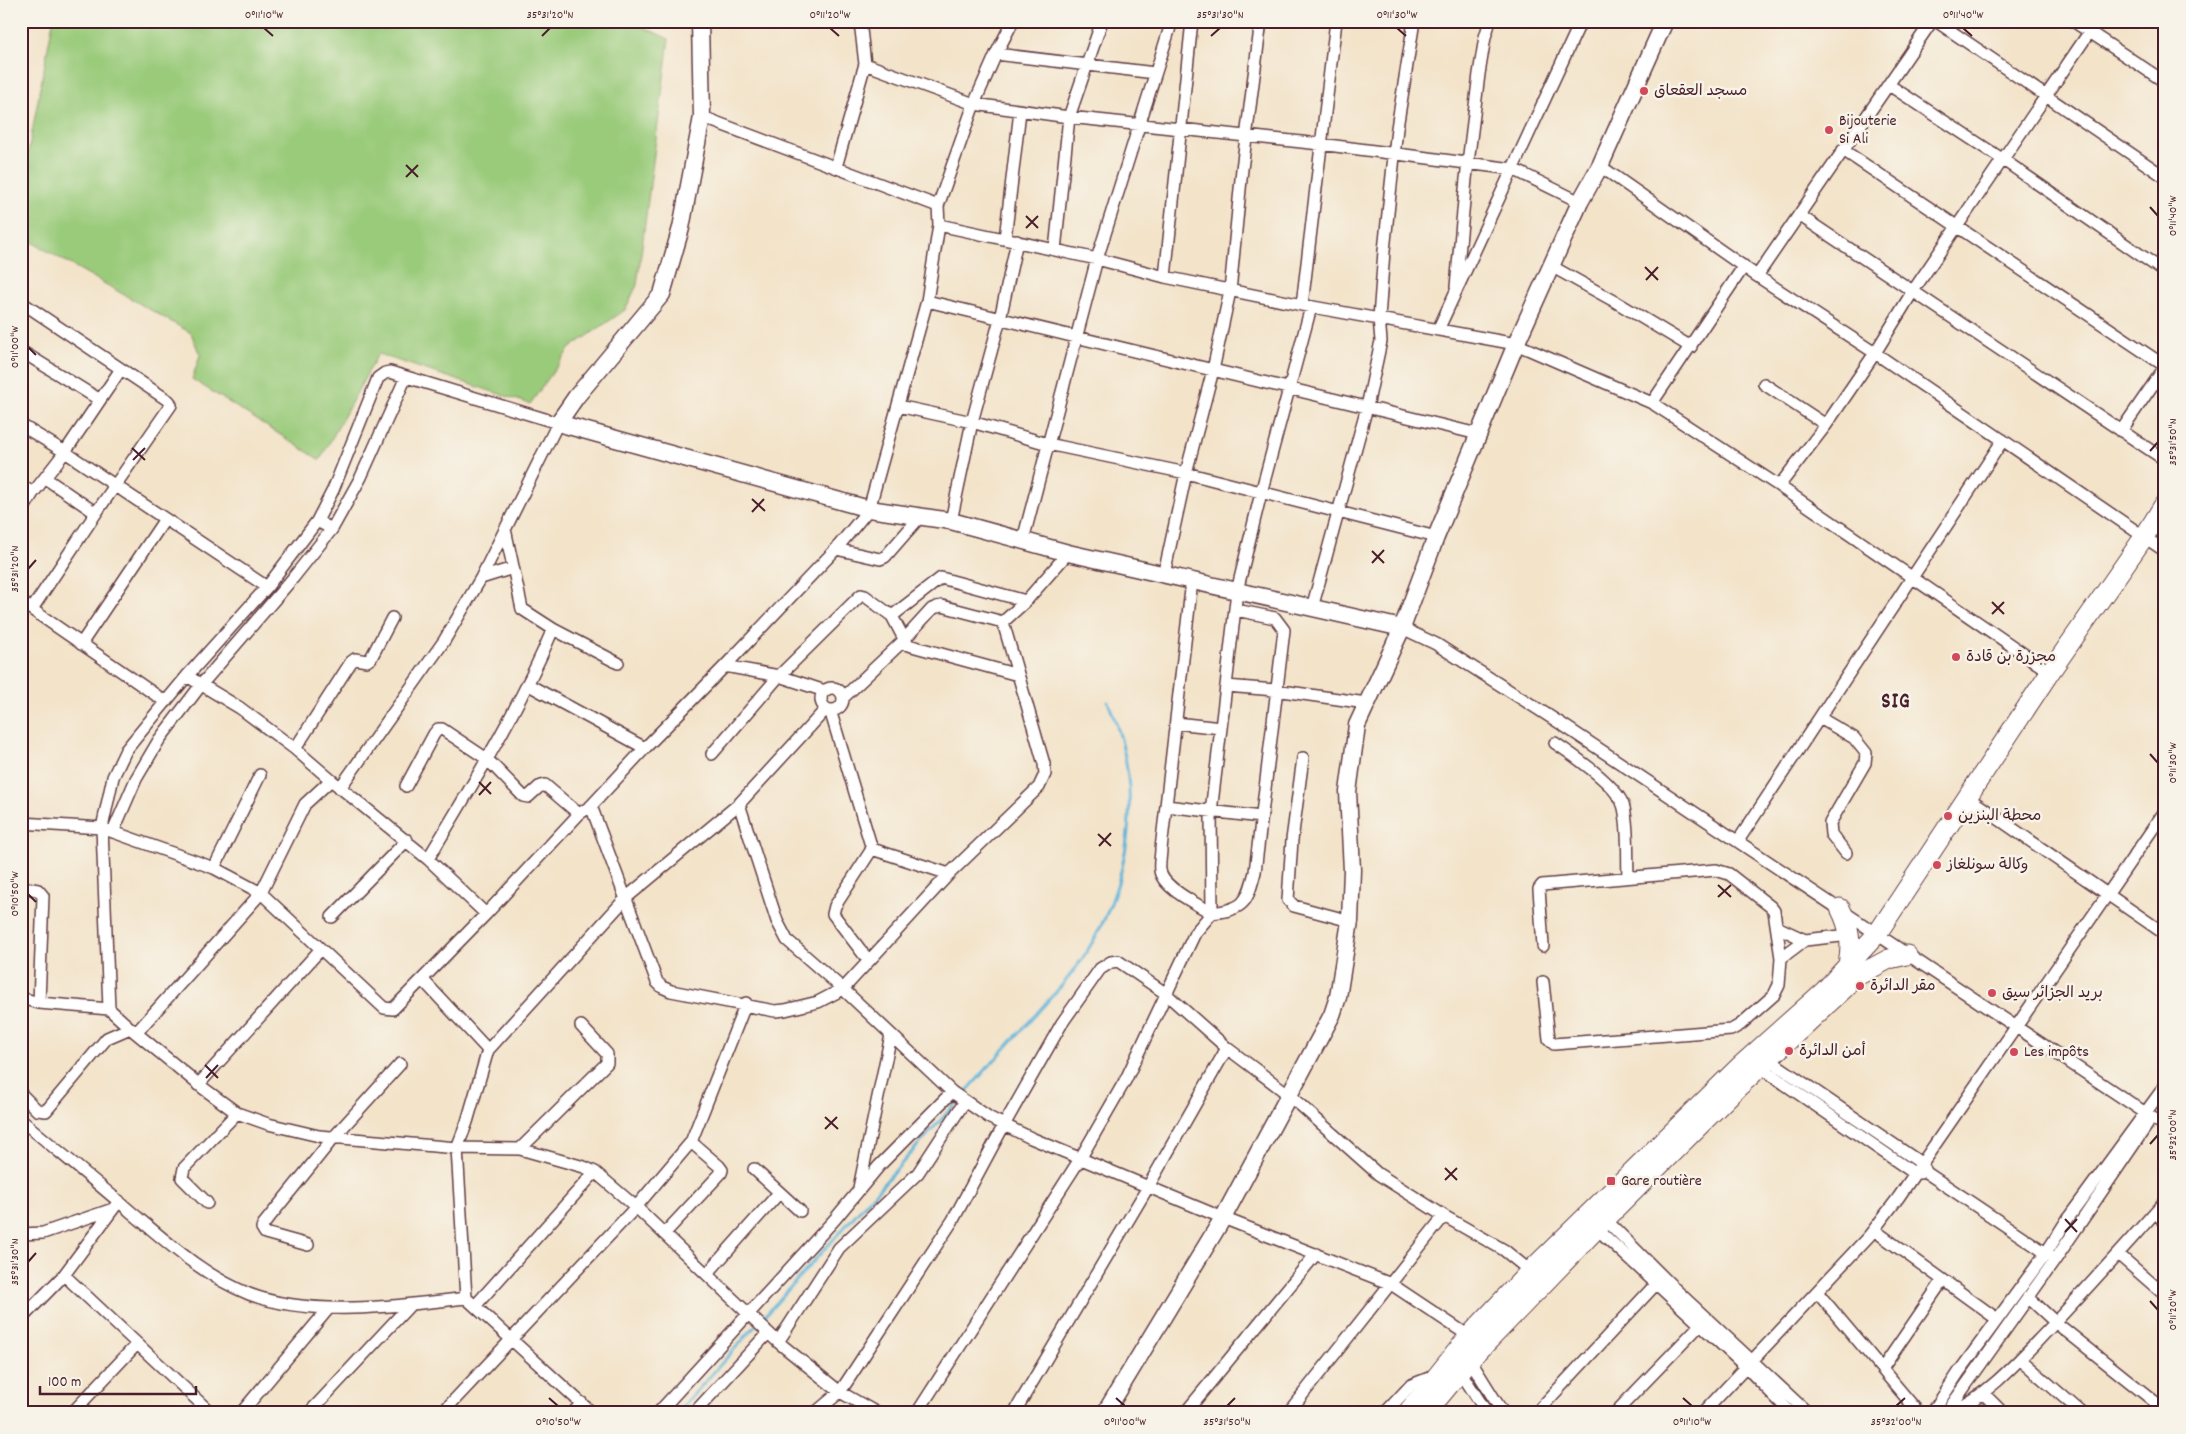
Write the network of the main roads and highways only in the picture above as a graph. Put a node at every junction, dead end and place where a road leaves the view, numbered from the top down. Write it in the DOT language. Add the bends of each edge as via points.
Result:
graph roads {
  1 [pos="2165,503"];
  2 [pos="1840,908"];
  3 [pos="1907,955"];
  4 [pos="1852,970"];
  5 [pos="1595,1218"];
  6 [pos="1408,1413"];
  7 [pos="1426,1413"];
  1 -- 4 [label="main road"];
  2 -- 4 [label="main road" via="1850,935"];
  3 -- 4 [label="main road"];
  4 -- 5 [label="main road" via="1729,1077"];
  4 -- 5 [label="main road" via="1820,1013"];
  5 -- 6 [label="main road" via="1530,1271 1469,1336"];
  5 -- 7 [label="main road"];
}
